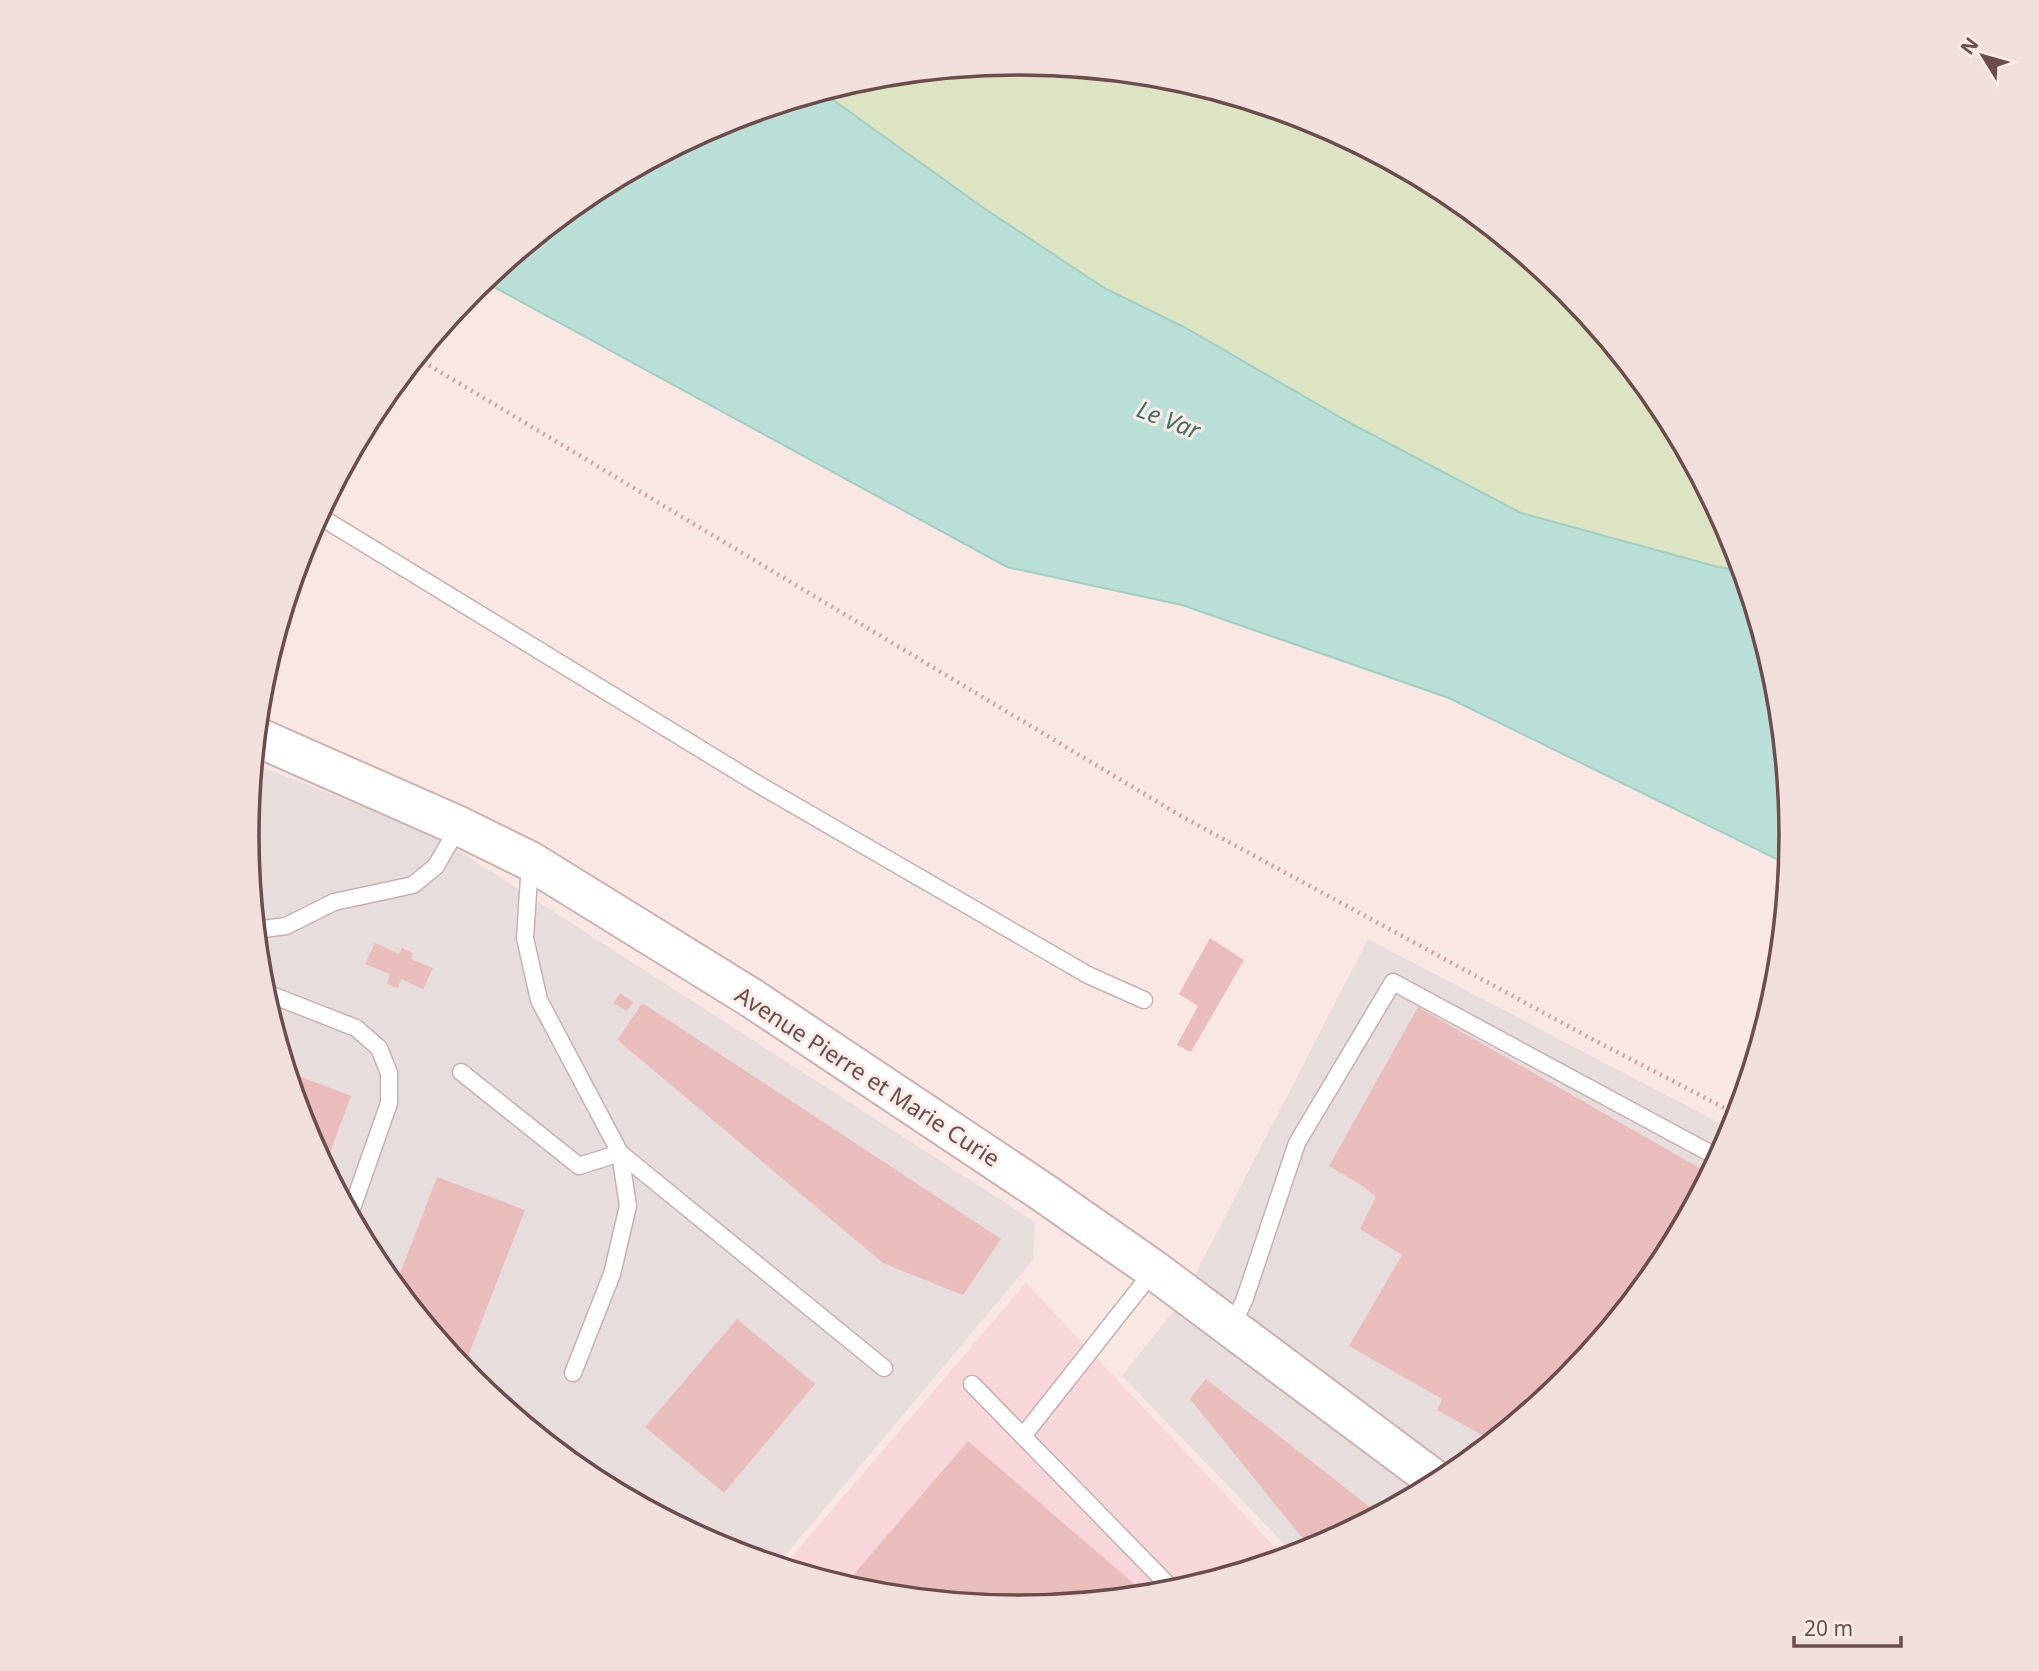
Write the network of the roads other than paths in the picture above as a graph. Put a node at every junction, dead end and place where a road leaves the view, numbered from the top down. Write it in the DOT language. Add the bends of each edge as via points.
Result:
graph roads {
  1 [pos="328,521"];
  2 [pos="266,741"];
  3 [pos="460,825"];
  4 [pos="530,860"];
  5 [pos="265,929"];
  6 [pos="277,997"];
  7 [pos="1144,1000"];
  8 [pos="461,1072"];
  9 [pos="620,1153"];
  10 [pos="1710,1153"];
  11 [pos="354,1203"];
  12 [pos="1153,1270"];
  13 [pos="1231,1328"];
  14 [pos="884,1368"];
  15 [pos="573,1373"];
  16 [pos="972,1384"];
  17 [pos="1023,1436"];
  18 [pos="1429,1476"];
  19 [pos="1166,1581"];
  1 -- 7 [label="lane" via="761,786 1088,975"];
  2 -- 3 [label="main road, Avenue Pierre et Marie Curie"];
  3 -- 4 [label="main road, Avenue Pierre et Marie Curie"];
  3 -- 5 [label="lane" via="436,866 413,885 334,902 286,926"];
  4 -- 9 [label="lane" via="525,938 539,1000"];
  4 -- 12 [label="main road, Avenue Pierre et Marie Curie" via="818,1042"];
  6 -- 11 [label="lane" via="356,1028 379,1048 389,1073 389,1103"];
  8 -- 9 [label="lane" via="579,1166"];
  9 -- 14 [label="lane"];
  9 -- 15 [label="lane" via="628,1206 612,1273"];
  10 -- 13 [label="lane" via="1393,982 1297,1143"];
  12 -- 13 [label="main road, Avenue Pierre et Marie Curie"];
  12 -- 17 [label="lane"];
  13 -- 18 [label="main road, Avenue Pierre et Marie Curie"];
  16 -- 17 [label="lane"];
  17 -- 19 [label="lane"];
}
